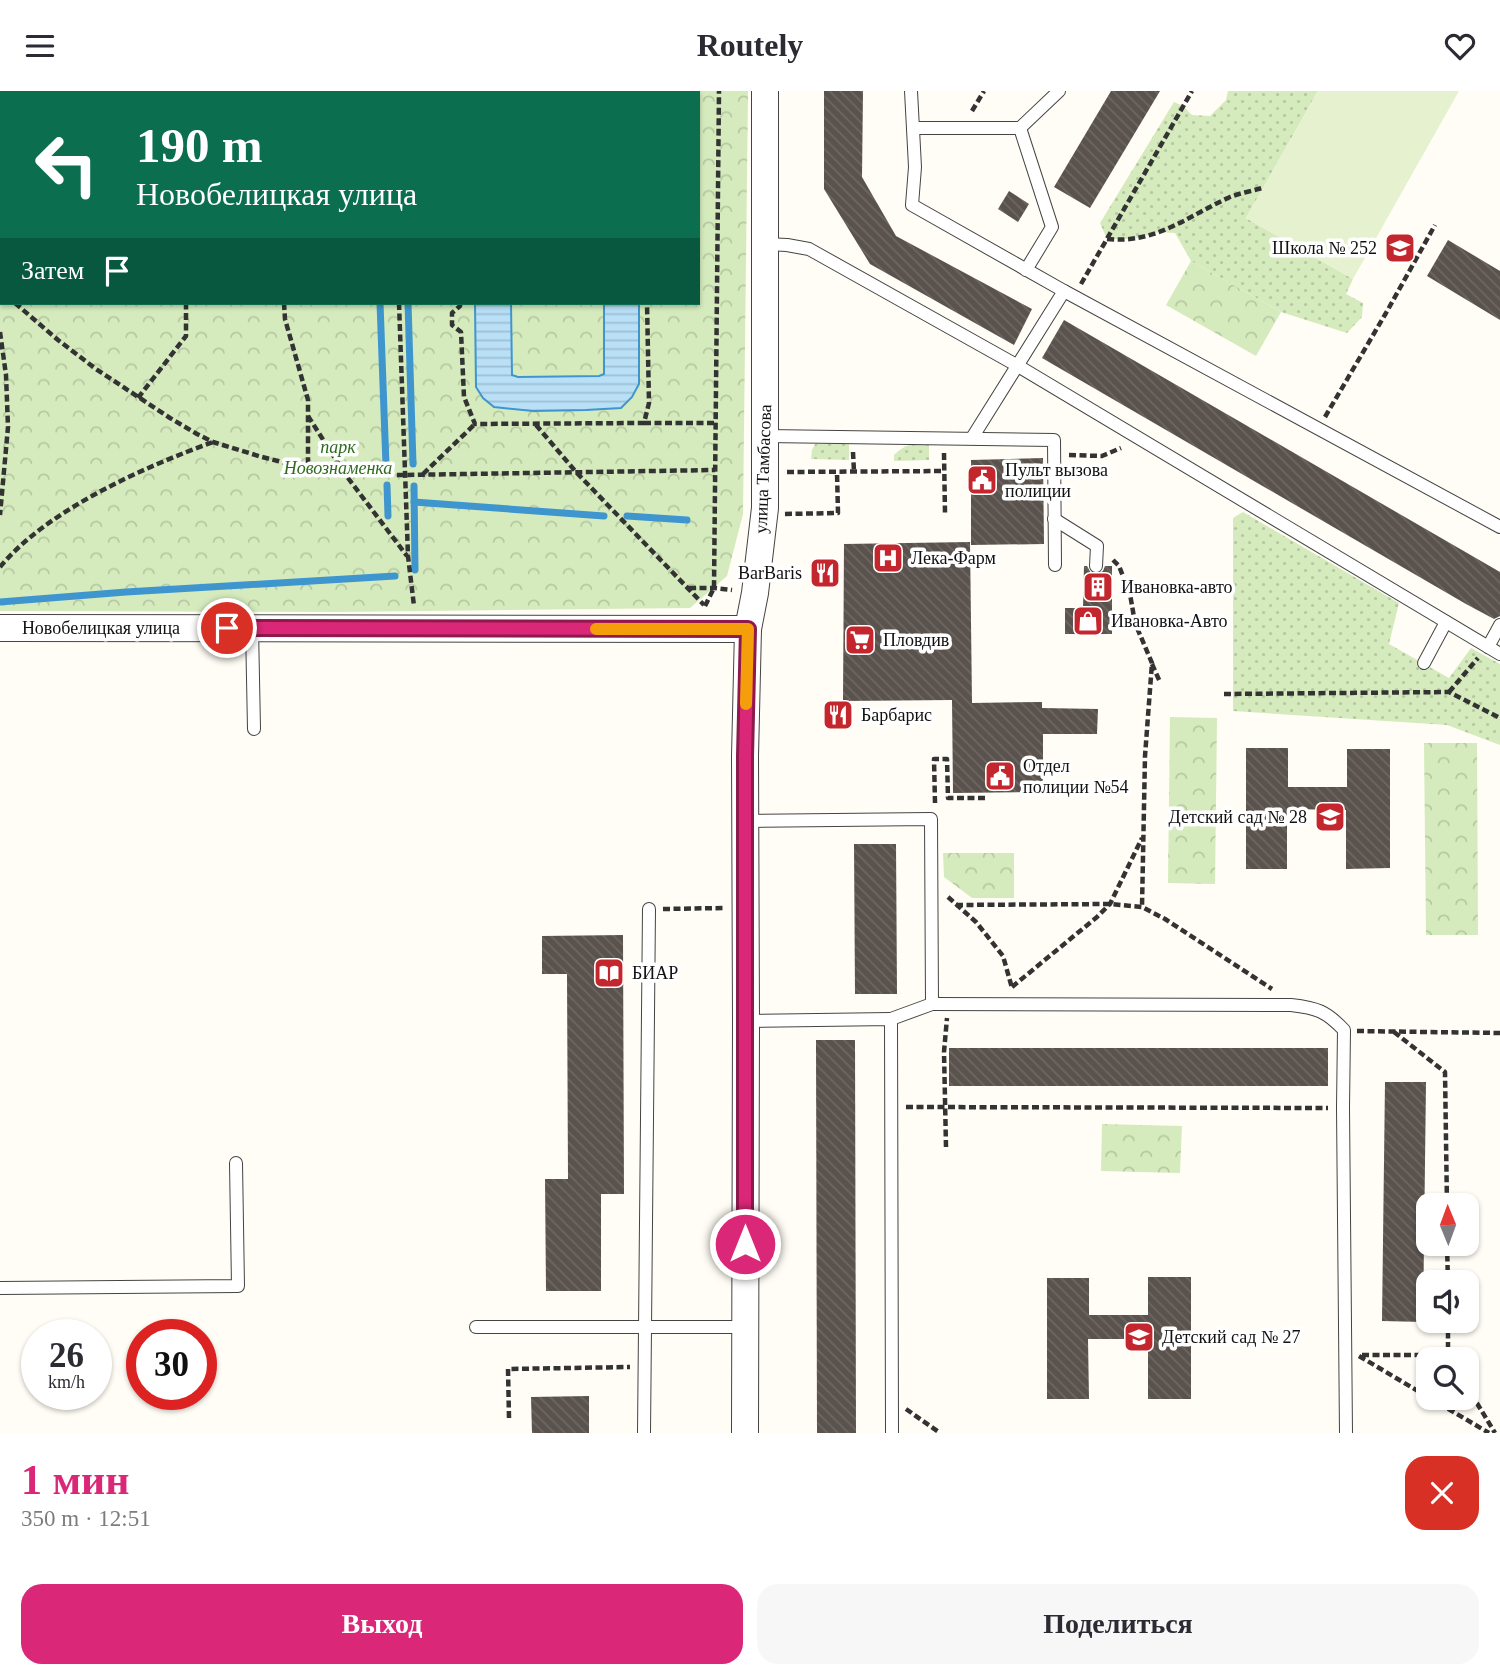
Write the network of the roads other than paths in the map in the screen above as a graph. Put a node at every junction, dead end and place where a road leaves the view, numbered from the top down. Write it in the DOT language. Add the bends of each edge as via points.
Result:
graph roads {
  1 [pos="765,91"];
  2 [pos="911,91"];
  3 [pos="1059,91"];
  4 [pos="913,128"];
  5 [pos="1020,128"];
  6 [pos="766,244"];
  7 [pos="1026,270"];
  8 [pos="1069,294"];
  9 [pos="1018,366"];
  10 [pos="765,436"];
  11 [pos="972,438"];
  12 [pos="1054,519"];
  13 [pos="1500,527"];
  14 [pos="1055,565"];
  15 [pos="1097,566"];
  16 [pos="1446,622"];
  17 [pos="1500,625"];
  18 [pos="0,628"];
  19 [pos="252,628"];
  20 [pos="748,629"];
  21 [pos="1488,647"];
  22 [pos="1500,654"];
  23 [pos="1424,663"];
  24 [pos="254,729"];
  25 [pos="745,821"];
  26 [pos="649,909"];
  27 [pos="932,1004"];
  28 [pos="891,1019"];
  29 [pos="746,1021"];
  30 [pos="236,1163"];
  31 [pos="0,1288"];
  32 [pos="476,1327"];
  33 [pos="645,1327"];
  34 [pos="745,1327"];
  35 [pos="644,1433"];
  36 [pos="745,1433"];
  37 [pos="892,1433"];
  38 [pos="1346,1433"];
  1 -- 6 [label="street, улица Тамбасова"];
  2 -- 4 [label="lane"];
  3 -- 5 [label="lane"];
  4 -- 5 [label="lane"];
  4 -- 7 [label="lane" via="912,205"];
  5 -- 7 [label="lane" via="1052,227"];
  6 -- 9 [label="lane" via="809,249"];
  6 -- 10 [label="street, улица Тамбасова"];
  7 -- 8 [label="lane"];
  8 -- 9 [label="lane"];
  8 -- 13 [label="lane"];
  9 -- 11 [label="lane"];
  9 -- 16 [label="lane"];
  10 -- 11 [label="lane"];
  10 -- 20 [label="street, улица Тамбасова" via="765,508"];
  11 -- 12 [label="lane" via="1054,440"];
  12 -- 14 [label="lane"];
  12 -- 15 [label="lane" via="1097,546"];
  16 -- 21 [label="lane"];
  16 -- 23 [label="lane"];
  17 -- 21 [label="lane"];
  18 -- 19 [label="street, Новобелицкая улица"];
  19 -- 20 [label="street, Новобелицкая улица"];
  19 -- 24 [label="lane"];
  20 -- 25 [label="street, улица Тамбасова"];
  21 -- 22 [label="lane"];
  25 -- 27 [label="lane" via="931,819"];
  25 -- 29 [label="street, улица Тамбасова"];
  26 -- 33 [label="lane"];
  27 -- 28 [label="lane"];
  27 -- 38 [label="lane" via="1292,1005 1312,1007 1344,1030"];
  28 -- 29 [label="lane"];
  28 -- 37 [label="lane"];
  29 -- 34 [label="street, улица Тамбасова"];
  30 -- 31 [label="lane" via="238,1286"];
  32 -- 33 [label="lane"];
  33 -- 34 [label="lane"];
  33 -- 35 [label="lane"];
  34 -- 36 [label="street, улица Тамбасова"];
}
